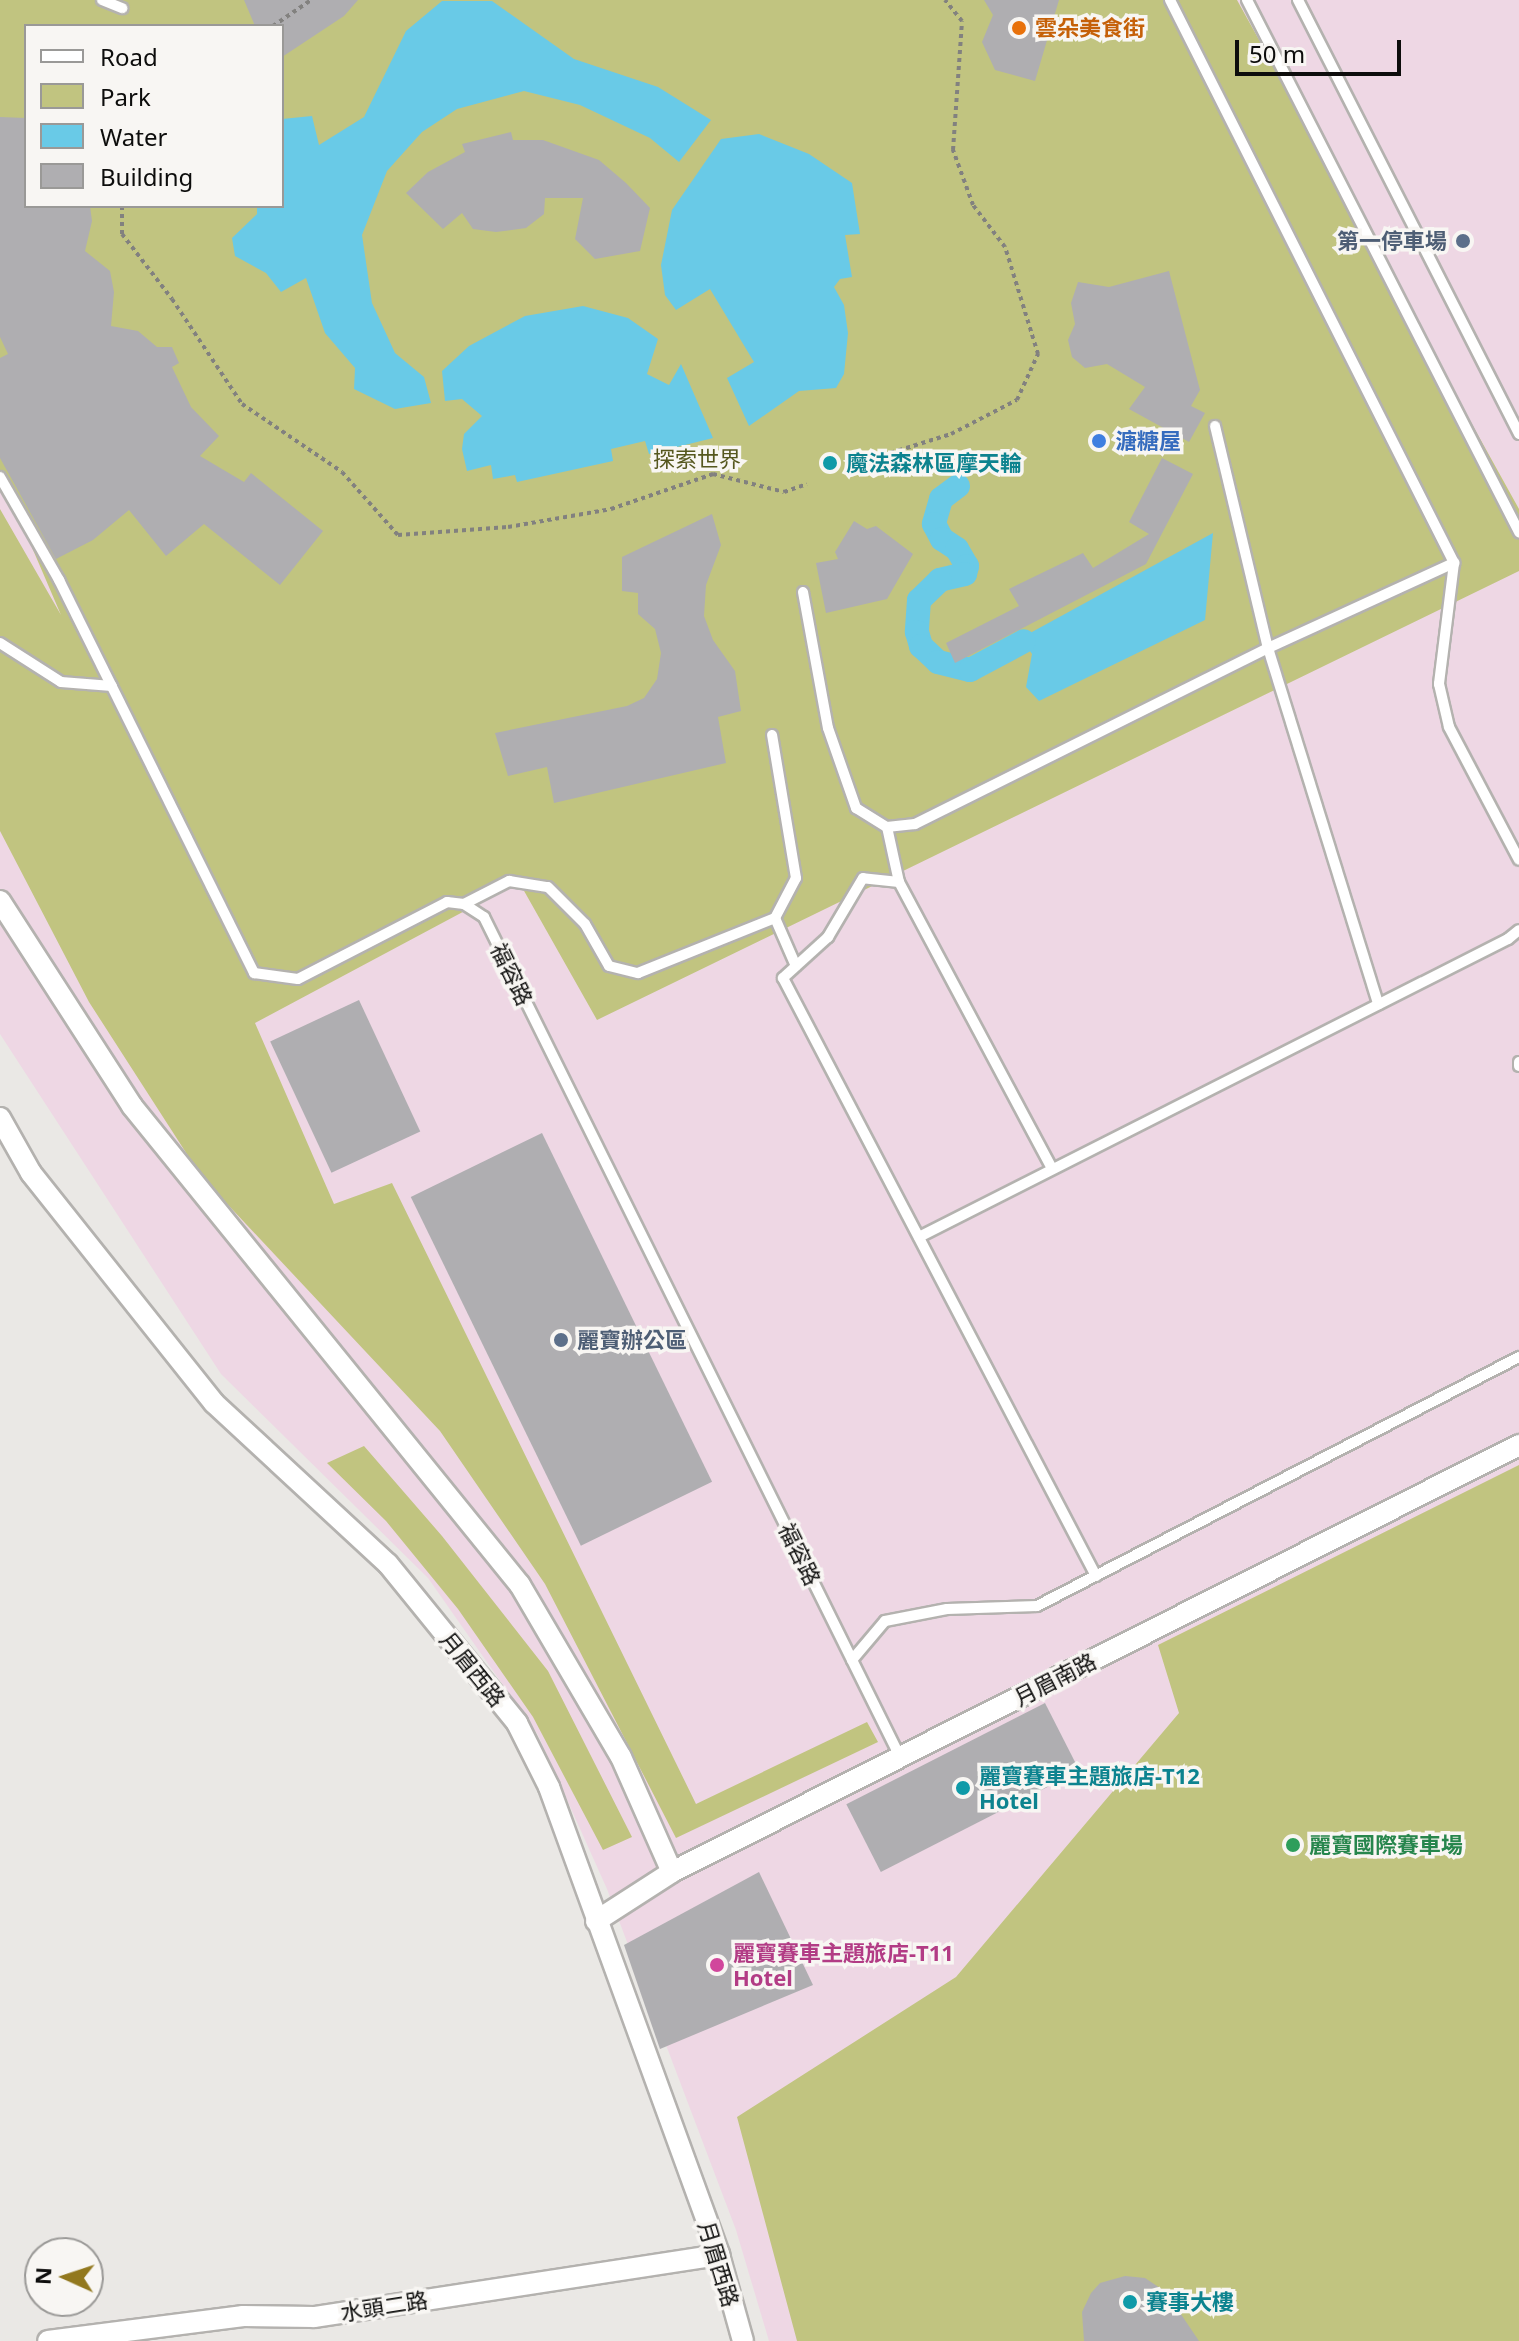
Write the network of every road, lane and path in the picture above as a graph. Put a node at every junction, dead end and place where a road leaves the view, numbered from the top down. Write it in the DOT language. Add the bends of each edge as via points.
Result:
graph roads {
  1 [pos="102,0"];
  2 [pos="311,0"];
  3 [pos="945,0"];
  4 [pos="1170,0"];
  5 [pos="1247,0"];
  6 [pos="1298,0"];
  7 [pos="122,8"];
  8 [pos="276,24"];
  9 [pos="122,208"];
  10 [pos="1215,426"];
  11 [pos="1519,434"];
  12 [pos="868,460"];
  13 [pos="0,477"];
  14 [pos="807,484"];
  15 [pos="1519,532"];
  16 [pos="1454,563"];
  17 [pos="803,592"];
  18 [pos="0,643"];
  19 [pos="1268,648"];
  20 [pos="112,686"];
  21 [pos="772,735"];
  22 [pos="887,827"];
  23 [pos="1519,860"];
  24 [pos="899,882"];
  25 [pos="0,901"];
  26 [pos="464,904"];
  27 [pos="775,918"];
  28 [pos="1519,930"];
  29 [pos="796,966"];
  30 [pos="1378,1004"];
  31 [pos="0,1118"];
  32 [pos="1052,1169"];
  33 [pos="919,1237"];
  34 [pos="1519,1357"];
  35 [pos="1519,1445"];
  36 [pos="1096,1576"];
  37 [pos="852,1660"];
  38 [pos="900,1757"];
  39 [pos="672,1872"];
  40 [pos="596,1921"];
  41 [pos="719,2255"];
  42 [pos="48,2341"];
  43 [pos="743,2341"];
  1 -- 7 [label="lane"];
  2 -- 8 [label="path"];
  3 -- 12 [label="path" via="962,21 953,150 973,205 1005,247 1038,354 1017,400 951,434"];
  4 -- 16 [label="lane"];
  5 -- 15 [label="lane"];
  6 -- 11 [label="lane"];
  9 -- 14 [label="path" via="122,234 242,404 342,472 398,535 508,527 611,509 713,474 784,492"];
  10 -- 19 [label="lane"];
  13 -- 20 [label="lane"];
  16 -- 19 [label="lane"];
  16 -- 23 [label="lane" via="1439,684 1449,727"];
  17 -- 22 [label="lane" via="828,728 856,808"];
  18 -- 20 [label="lane" via="61,682"];
  19 -- 22 [label="lane" via="915,824"];
  19 -- 30 [label="lane"];
  20 -- 26 [label="lane" via="254,973 298,979 447,902"];
  21 -- 27 [label="lane" via="796,878"];
  22 -- 24 [label="lane"];
  24 -- 29 [label="lane" via="863,878 828,937"];
  24 -- 32 [label="lane"];
  25 -- 39 [label="street" via="132,1106 520,1585 621,1757"];
  26 -- 27 [label="lane" via="509,881 548,887 585,924 609,966 638,973"];
  26 -- 37 [label="lane, 福容路" via="484,917"];
  27 -- 29 [label="lane"];
  28 -- 30 [label="lane"];
  29 -- 33 [label="lane" via="783,978"];
  30 -- 32 [label="lane"];
  31 -- 40 [label="street, 月眉西路" via="31,1173 214,1403 388,1564 517,1723 549,1787"];
  32 -- 33 [label="lane"];
  33 -- 36 [label="lane"];
  34 -- 36 [label="lane"];
  35 -- 38 [label="street, 月眉南路"];
  36 -- 37 [label="lane" via="1037,1606 947,1609 885,1621"];
  37 -- 38 [label="lane, 福容路"];
  38 -- 39 [label="street, 月眉南路"];
  39 -- 40 [label="street, 月眉南路"];
  40 -- 41 [label="street, 月眉西路"];
  41 -- 42 [label="street, 水頭二路" via="314,2317 243,2316"];
  41 -- 43 [label="street, 月眉西路"];
}
